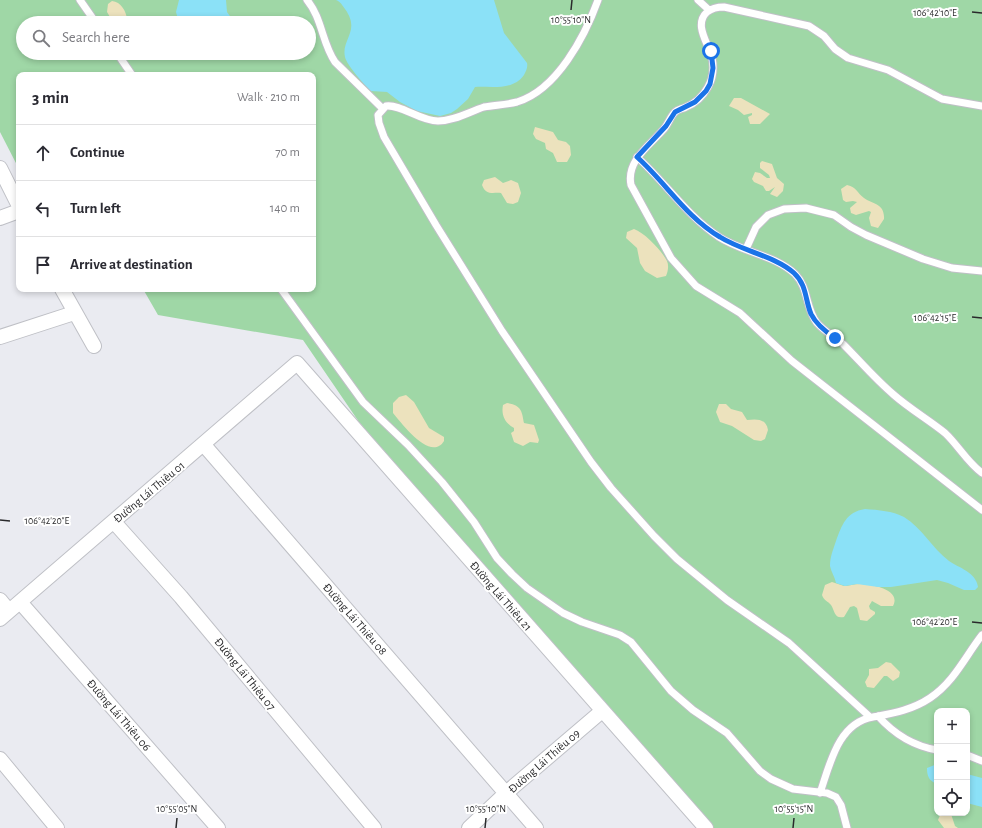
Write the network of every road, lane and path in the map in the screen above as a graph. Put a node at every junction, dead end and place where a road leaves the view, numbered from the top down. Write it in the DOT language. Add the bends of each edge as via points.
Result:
graph roads {
  1 [pos="80,0"];
  2 [pos="307,0"];
  3 [pos="598,0"];
  4 [pos="698,0"];
  5 [pos="709,10"];
  6 [pos="91,16"];
  7 [pos="121,60"];
  8 [pos="130,72"];
  9 [pos="982,106"];
  10 [pos="382,108"];
  11 [pos="637,157"];
  12 [pos="0,168"];
  13 [pos="16,200"];
  14 [pos="16,212"];
  15 [pos="0,218"];
  16 [pos="746,249"];
  17 [pos="982,272"];
  18 [pos="64,292"];
  19 [pos="283,292"];
  20 [pos="74,313"];
  21 [pos="0,337"];
  22 [pos="94,346"];
  23 [pos="297,363"];
  24 [pos="204,444"];
  25 [pos="982,473"];
  26 [pos="982,510"];
  27 [pos="114,522"];
  28 [pos="0,600"];
  29 [pos="10,611"];
  30 [pos="982,635"];
  31 [pos="602,711"];
  32 [pos="874,717"];
  33 [pos="934,749"];
  34 [pos="970,756"];
  35 [pos="0,759"];
  36 [pos="982,761"];
  37 [pos="506,793"];
  38 [pos="820,793"];
  39 [pos="57,828"];
  40 [pos="218,828"];
  41 [pos="374,828"];
  42 [pos="468,828"];
  43 [pos="536,828"];
  44 [pos="706,828"];
  45 [pos="847,828"];
  1 -- 6 [label="lane"];
  2 -- 10 [label="lane" via="316,14 330,54 342,70"];
  3 -- 10 [label="lane" via="588,24 558,72 534,94 517,102 439,121 426,120 393,106"];
  4 -- 5 [label="lane"];
  5 -- 9 [label="lane" via="724,7 809,26 848,58 888,70 942,99"];
  5 -- 11 [label="lane" via="702,25 713,59 710,84 695,102 675,112 666,126"];
  7 -- 8 [label="lane"];
  10 -- 32 [label="lane" via="378,115 379,123 390,150 502,332 611,488 687,568 798,652"];
  11 -- 16 [label="lane" via="706,228"];
  11 -- 26 [label="lane" via="631,169 632,185 671,258 686,277 706,294 740,313 792,361"];
  12 -- 13 [label="street"];
  14 -- 15 [label="street"];
  16 -- 17 [label="lane" via="752,234 768,216 784,209 806,208 834,215 866,235 923,259 952,268"];
  16 -- 25 [label="lane" via="793,273 803,285 812,315 822,328 841,342 893,394 944,432"];
  18 -- 20 [label="street"];
  19 -- 38 [label="lane" via="363,402 442,482 470,517 497,558 512,574 544,601 563,613 620,635 631,642 671,691 727,733 750,761 771,778 793,788"];
  20 -- 21 [label="street"];
  20 -- 22 [label="street"];
  23 -- 24 [label="street, Đường Lái Thiêu 01"];
  23 -- 31 [label="street, Đường Lái Thiêu 21"];
  24 -- 27 [label="street, Đường Lái Thiêu 01"];
  24 -- 37 [label="street, Đường Lái Thiêu 08"];
  27 -- 29 [label="street, Đường Lái Thiêu 01"];
  27 -- 41 [label="street, Đường Lái Thiêu 07" via="182,597"];
  28 -- 29 [label="street, Đường Lái Thiêu 06"];
  29 -- 40 [label="street, Đường Lái Thiêu 06"];
  30 -- 32 [label="lane" via="957,672 941,689 907,710"];
  31 -- 37 [label="street, Đường Lái Thiêu 09"];
  31 -- 44 [label="street, Đường Lái Thiêu 21"];
  32 -- 33 [label="lane" via="906,740"];
  32 -- 38 [label="lane" via="852,727 841,738"];
  34 -- 36 [label="lane"];
  35 -- 39 [label="street"];
  37 -- 42 [label="street, Đường Lái Thiêu 09"];
  37 -- 43 [label="street, Đường Lái Thiêu 08"];
  38 -- 45 [label="lane" via="833,795 838,800"];
}
